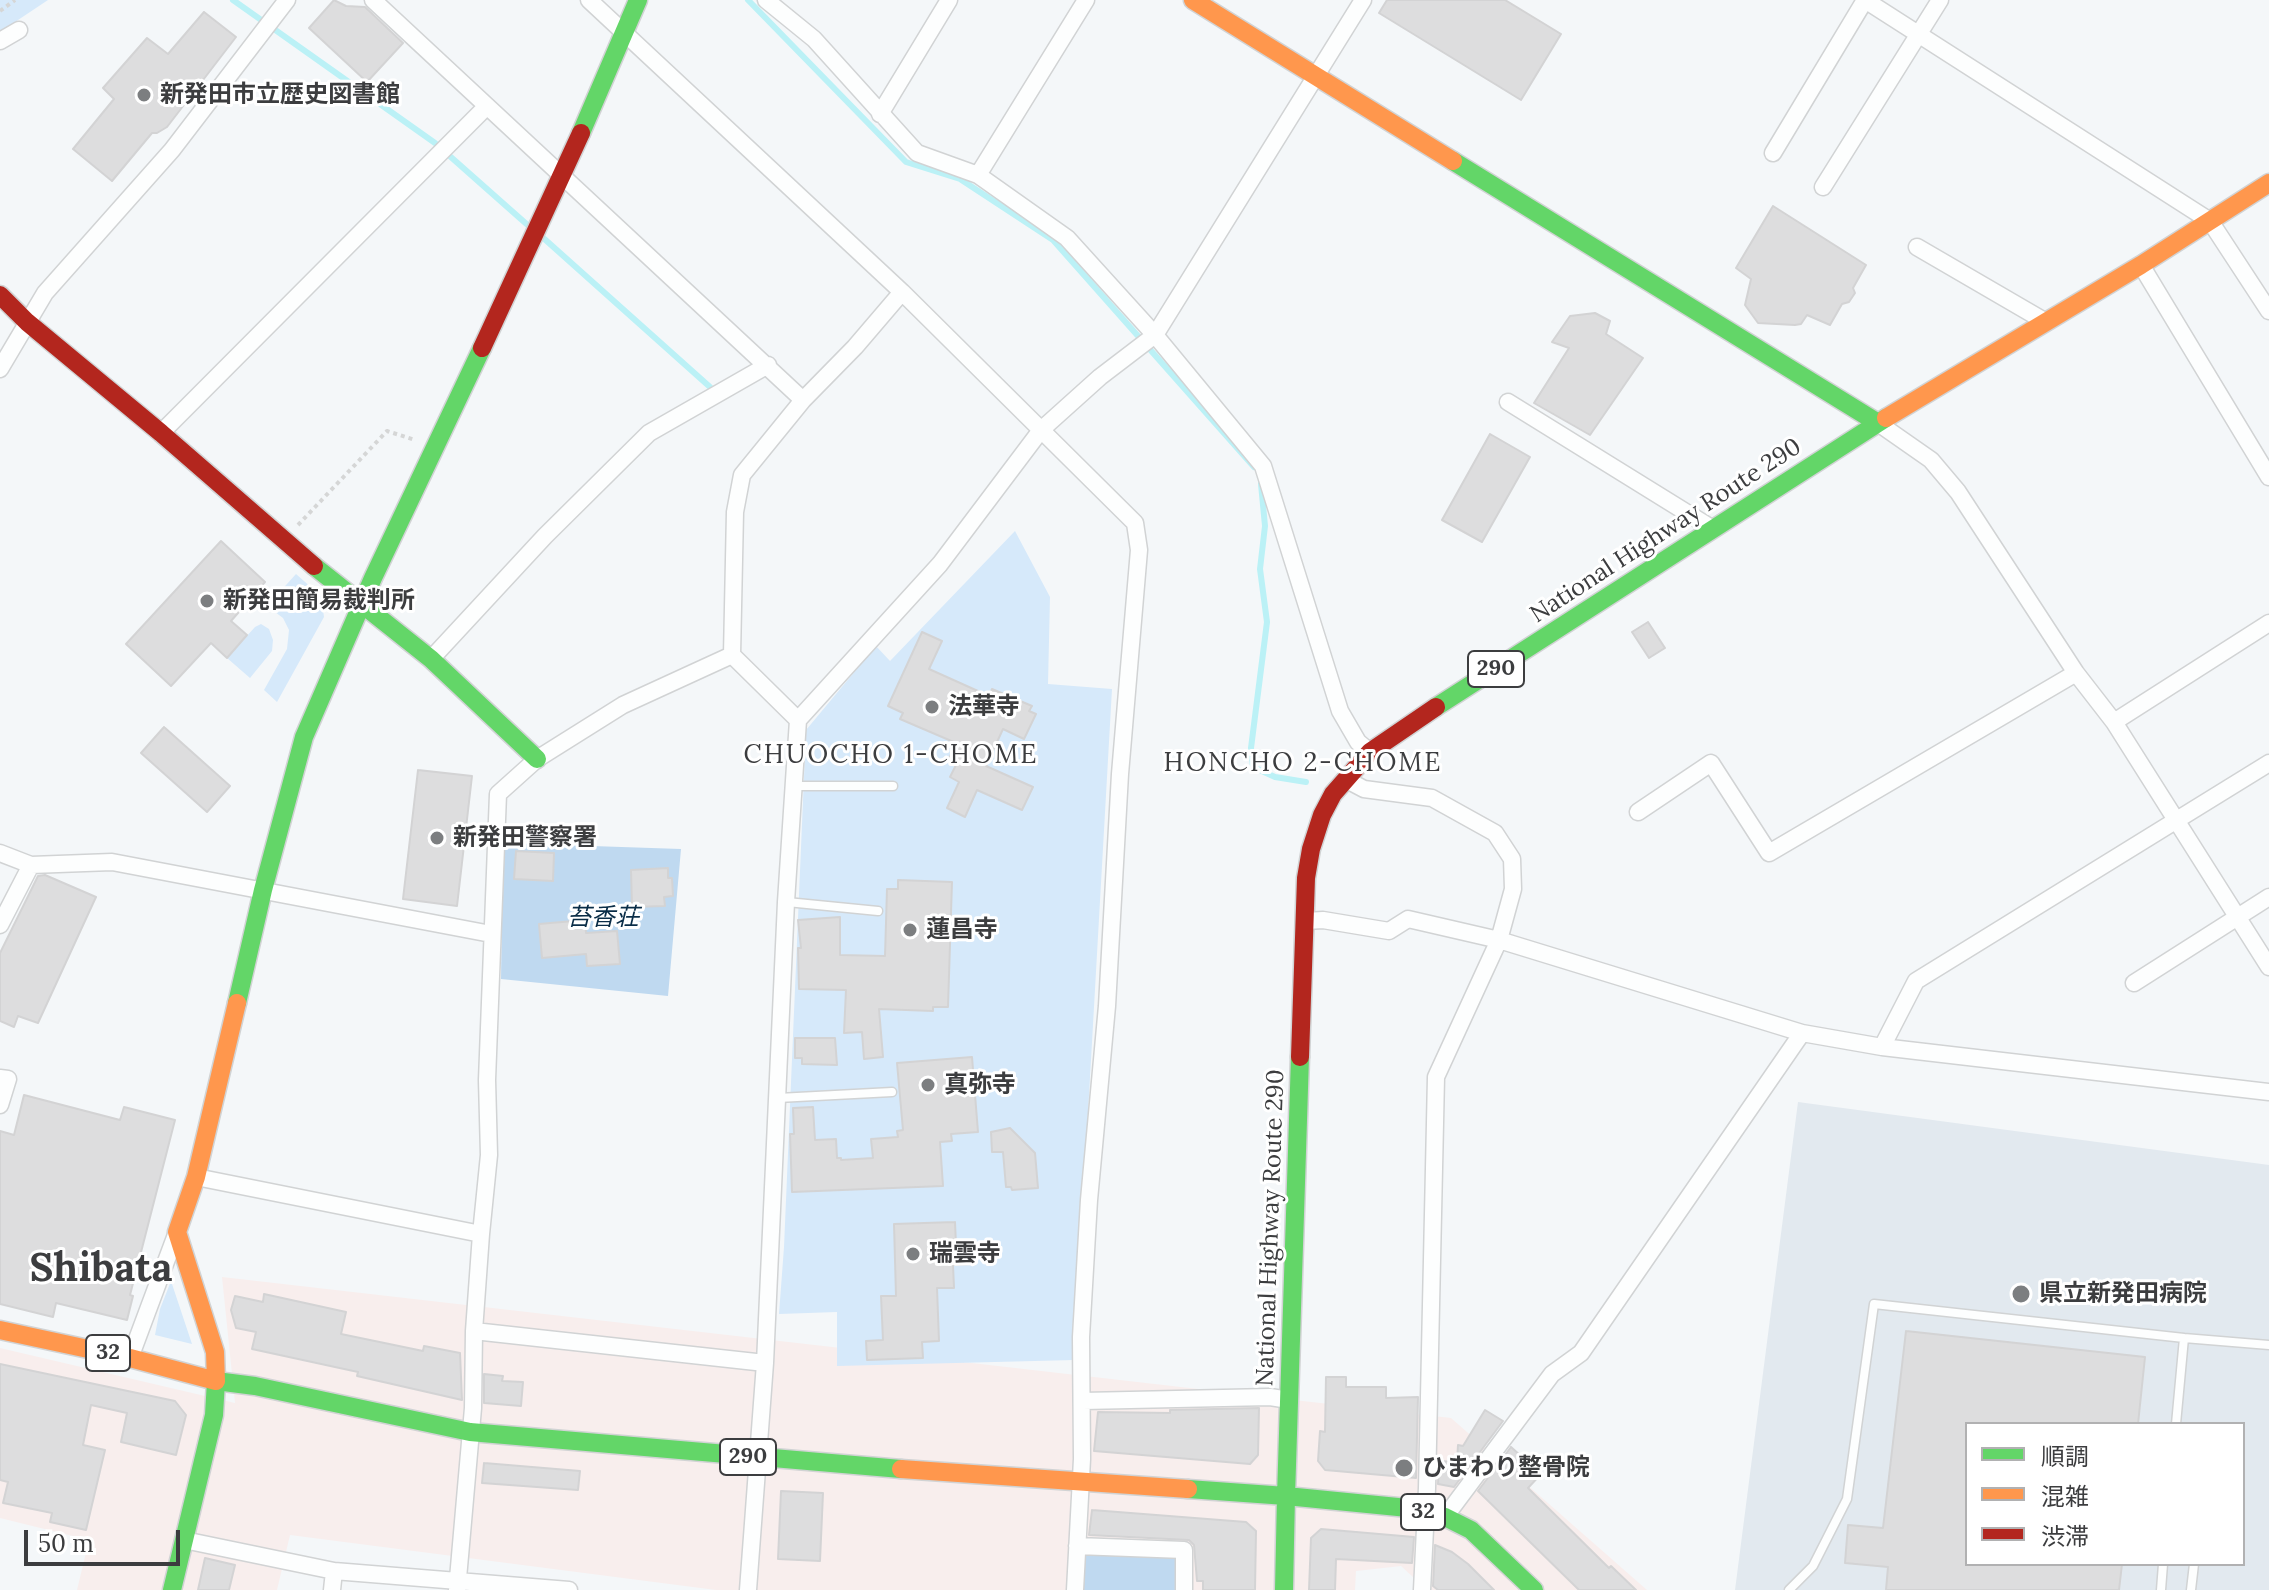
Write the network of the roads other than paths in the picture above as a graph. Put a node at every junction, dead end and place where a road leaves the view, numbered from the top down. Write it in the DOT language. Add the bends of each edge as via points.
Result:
graph roads {
  1 [pos="287,0"];
  2 [pos="373,0"];
  3 [pos="589,0"];
  4 [pos="638,0"];
  5 [pos="766,0"];
  6 [pos="949,0"];
  7 [pos="1086,0"];
  8 [pos="1193,0"];
  9 [pos="1363,0"];
  10 [pos="1865,0"];
  11 [pos="1940,0"];
  12 [pos="19,30"];
  13 [pos="622,32"];
  14 [pos="1918,33"];
  15 [pos="0,41"];
  16 [pos="1316,76"];
  17 [pos="487,106"];
  18 [pos="880,114"];
  19 [pos="1773,153"];
  20 [pos="563,175"];
  21 [pos="978,175"];
  22 [pos="2269,183"];
  23 [pos="1823,187"];
  24 [pos="2210,221"];
  25 [pos="1917,247"];
  26 [pos="2141,265"];
  27 [pos="902,292"];
  28 [pos="0,295"];
  29 [pos="2269,311"];
  30 [pos="27,322"];
  31 [pos="2046,322"];
  32 [pos="1155,335"];
  33 [pos="768,365"];
  34 [pos="0,369"];
  35 [pos="803,400"];
  36 [pos="1508,402"];
  37 [pos="1878,423"];
  38 [pos="1041,430"];
  39 [pos="161,433"];
  40 [pos="2269,477"];
  41 [pos="1713,529"];
  42 [pos="362,603"];
  43 [pos="2269,623"];
  44 [pos="732,655"];
  45 [pos="431,659"];
  46 [pos="2076,673"];
  47 [pos="798,720"];
  48 [pos="2114,722"];
  49 [pos="1370,752"];
  50 [pos="537,759"];
  51 [pos="2269,763"];
  52 [pos="1345,779"];
  53 [pos="793,786"];
  54 [pos="893,786"];
  55 [pos="1638,812"];
  56 [pos="2176,822"];
  57 [pos="0,853"];
  58 [pos="31,865"];
  59 [pos="263,890"];
  60 [pos="2269,897"];
  61 [pos="786,902"];
  62 [pos="878,911"];
  63 [pos="2238,916"];
  64 [pos="1306,921"];
  65 [pos="0,925"];
  66 [pos="491,934"];
  67 [pos="1499,940"];
  68 [pos="2269,967"];
  69 [pos="2134,983"];
  70 [pos="1802,1033"];
  71 [pos="1882,1047"];
  72 [pos="0,1078"];
  73 [pos="892,1092"];
  74 [pos="2269,1092"];
  75 [pos="777,1099"];
  76 [pos="0,1105"];
  77 [pos="196,1177"];
  78 [pos="177,1232"];
  79 [pos="481,1234"];
  80 [pos="0,1330"];
  81 [pos="474,1331"];
  82 [pos="2184,1338"];
  83 [pos="2269,1345"];
  84 [pos="130,1358"];
  85 [pos="765,1363"];
  86 [pos="216,1381"];
  87 [pos="1289,1400"];
  88 [pos="1083,1401"];
  89 [pos="2176,1422"];
  90 [pos="470,1432"];
  91 [pos="758,1458"];
  92 [pos="1081,1481"];
  93 [pos="1286,1496"];
  94 [pos="1426,1513"];
  95 [pos="1445,1517"];
  96 [pos="184,1540"];
  97 [pos="1077,1546"];
  98 [pos="2163,1566"];
  99 [pos="2194,1566"];
  100 [pos="334,1571"];
  101 [pos="458,1586"];
  102 [pos="172,1590"];
  103 [pos="332,1590"];
  104 [pos="569,1590"];
  105 [pos="748,1590"];
  106 [pos="1075,1590"];
  107 [pos="1184,1590"];
  108 [pos="1284,1590"];
  109 [pos="1422,1590"];
  110 [pos="1534,1590"];
  111 [pos="1789,1590"];
  112 [pos="2161,1590"];
  113 [pos="2191,1590"];
  1 -- 30 [label="street" via="172,150 45,293"];
  2 -- 17 [label="street"];
  3 -- 13 [label="street"];
  4 -- 13 [label="main road"];
  5 -- 18 [label="street" via="814,39"];
  6 -- 18 [label="street"];
  7 -- 21 [label="street"];
  8 -- 16 [label="main road"];
  9 -- 16 [label="street"];
  10 -- 14 [label="street"];
  10 -- 19 [label="street"];
  11 -- 14 [label="street"];
  12 -- 15 [label="street"];
  13 -- 20 [label="main road"];
  13 -- 27 [label="street"];
  14 -- 23 [label="street"];
  14 -- 24 [label="street"];
  16 -- 32 [label="street"];
  16 -- 37 [label="main road"];
  17 -- 20 [label="street"];
  17 -- 39 [label="street"];
  18 -- 21 [label="street" via="917,153"];
  20 -- 33 [label="street"];
  20 -- 42 [label="main road"];
  21 -- 32 [label="street" via="1067,238"];
  22 -- 24 [label="main road, National Highway Route 290 / 290"];
  24 -- 26 [label="main road, National Highway Route 290 / 290"];
  24 -- 29 [label="street"];
  25 -- 31 [label="street"];
  26 -- 31 [label="main road, National Highway Route 290 / 290"];
  26 -- 40 [label="street"];
  27 -- 35 [label="street"];
  27 -- 38 [label="street"];
  28 -- 30 [label="main road"];
  30 -- 34 [label="street"];
  30 -- 39 [label="main road"];
  31 -- 37 [label="main road, National Highway Route 290 / 290"];
  32 -- 38 [label="street"];
  32 -- 49 [label="street" via="1263,466 1340,711"];
  33 -- 35 [label="street"];
  33 -- 45 [label="street" via="649,433"];
  35 -- 44 [label="street" via="742,475 735,512"];
  36 -- 41 [label="street"];
  37 -- 41 [label="main road, National Highway Route 290 / 290"];
  37 -- 46 [label="street" via="1931,460 1958,492"];
  38 -- 47 [label="street" via="940,564"];
  38 -- 88 [label="street" via="1135,523 1139,550 1089,1200"];
  39 -- 42 [label="main road"];
  41 -- 49 [label="main road, National Highway Route 290 / 290"];
  42 -- 45 [label="main road"];
  42 -- 59 [label="main road" via="304,737"];
  43 -- 48 [label="street"];
  44 -- 47 [label="street"];
  44 -- 50 [label="street" via="623,705"];
  45 -- 50 [label="main road"];
  46 -- 48 [label="street"];
  46 -- 55 [label="street" via="1769,853 1711,763"];
  47 -- 53 [label="street"];
  48 -- 56 [label="street"];
  49 -- 52 [label="main road, National Highway Route 290 / 290"];
  50 -- 66 [label="street" via="498,794"];
  51 -- 56 [label="street"];
  52 -- 64 [label="main road, National Highway Route 290 / 290" via="1322,815 1311,849"];
  52 -- 67 [label="street" via="1364,789 1432,798 1495,833 1512,859 1513,889"];
  53 -- 54 [label="lane"];
  53 -- 61 [label="street"];
  56 -- 63 [label="street"];
  56 -- 71 [label="street" via="1916,981"];
  57 -- 58 [label="street"];
  58 -- 59 [label="street" via="112,862"];
  58 -- 65 [label="street"];
  59 -- 66 [label="street"];
  59 -- 77 [label="main road"];
  60 -- 63 [label="street"];
  61 -- 62 [label="lane"];
  61 -- 75 [label="street"];
  63 -- 68 [label="street"];
  63 -- 69 [label="street"];
  64 -- 67 [label="street" via="1389,931 1408,919"];
  64 -- 87 [label="main road, National Highway Route 290 / 290"];
  66 -- 79 [label="street" via="489,1155"];
  67 -- 70 [label="street"];
  67 -- 94 [label="street" via="1436,1077"];
  70 -- 71 [label="street"];
  70 -- 95 [label="street" via="1581,1353 1552,1374"];
  71 -- 74 [label="street"];
  72 -- 76 [label="street" via="8,1079"];
  73 -- 75 [label="lane"];
  75 -- 85 [label="street"];
  77 -- 78 [label="main road"];
  77 -- 79 [label="street"];
  78 -- 84 [label="street"];
  78 -- 86 [label="main road" via="215,1352"];
  79 -- 81 [label="street"];
  80 -- 84 [label="main road, 32"];
  81 -- 85 [label="street"];
  81 -- 90 [label="street"];
  82 -- 83 [label="lane"];
  82 -- 89 [label="lane"];
  82 -- 111 [label="lane" via="1874,1304 1847,1499 1813,1566"];
  84 -- 86 [label="main road, 32"];
  85 -- 91 [label="street"];
  86 -- 90 [label="main road, 290"];
  86 -- 96 [label="main road" via="214,1415"];
  87 -- 88 [label="street"];
  87 -- 93 [label="main road, National Highway Route 290 / 290"];
  88 -- 92 [label="street"];
  90 -- 91 [label="main road, 290"];
  90 -- 101 [label="street"];
  91 -- 92 [label="main road, 290"];
  91 -- 105 [label="street"];
  92 -- 93 [label="main road, 290"];
  92 -- 97 [label="street"];
  93 -- 94 [label="main road, 32"];
  93 -- 108 [label="main road, National Highway Route 290"];
  94 -- 95 [label="main road, 32"];
  94 -- 109 [label="street"];
  95 -- 110 [label="main road, 32" via="1471,1530"];
  96 -- 100 [label="street"];
  96 -- 102 [label="main road"];
  97 -- 106 [label="street"];
  97 -- 107 [label="street" via="1184,1550"];
  98 -- 112 [label="lane"];
  99 -- 113 [label="lane"];
  100 -- 101 [label="street"];
  100 -- 103 [label="street"];
  101 -- 104 [label="street"];
}
